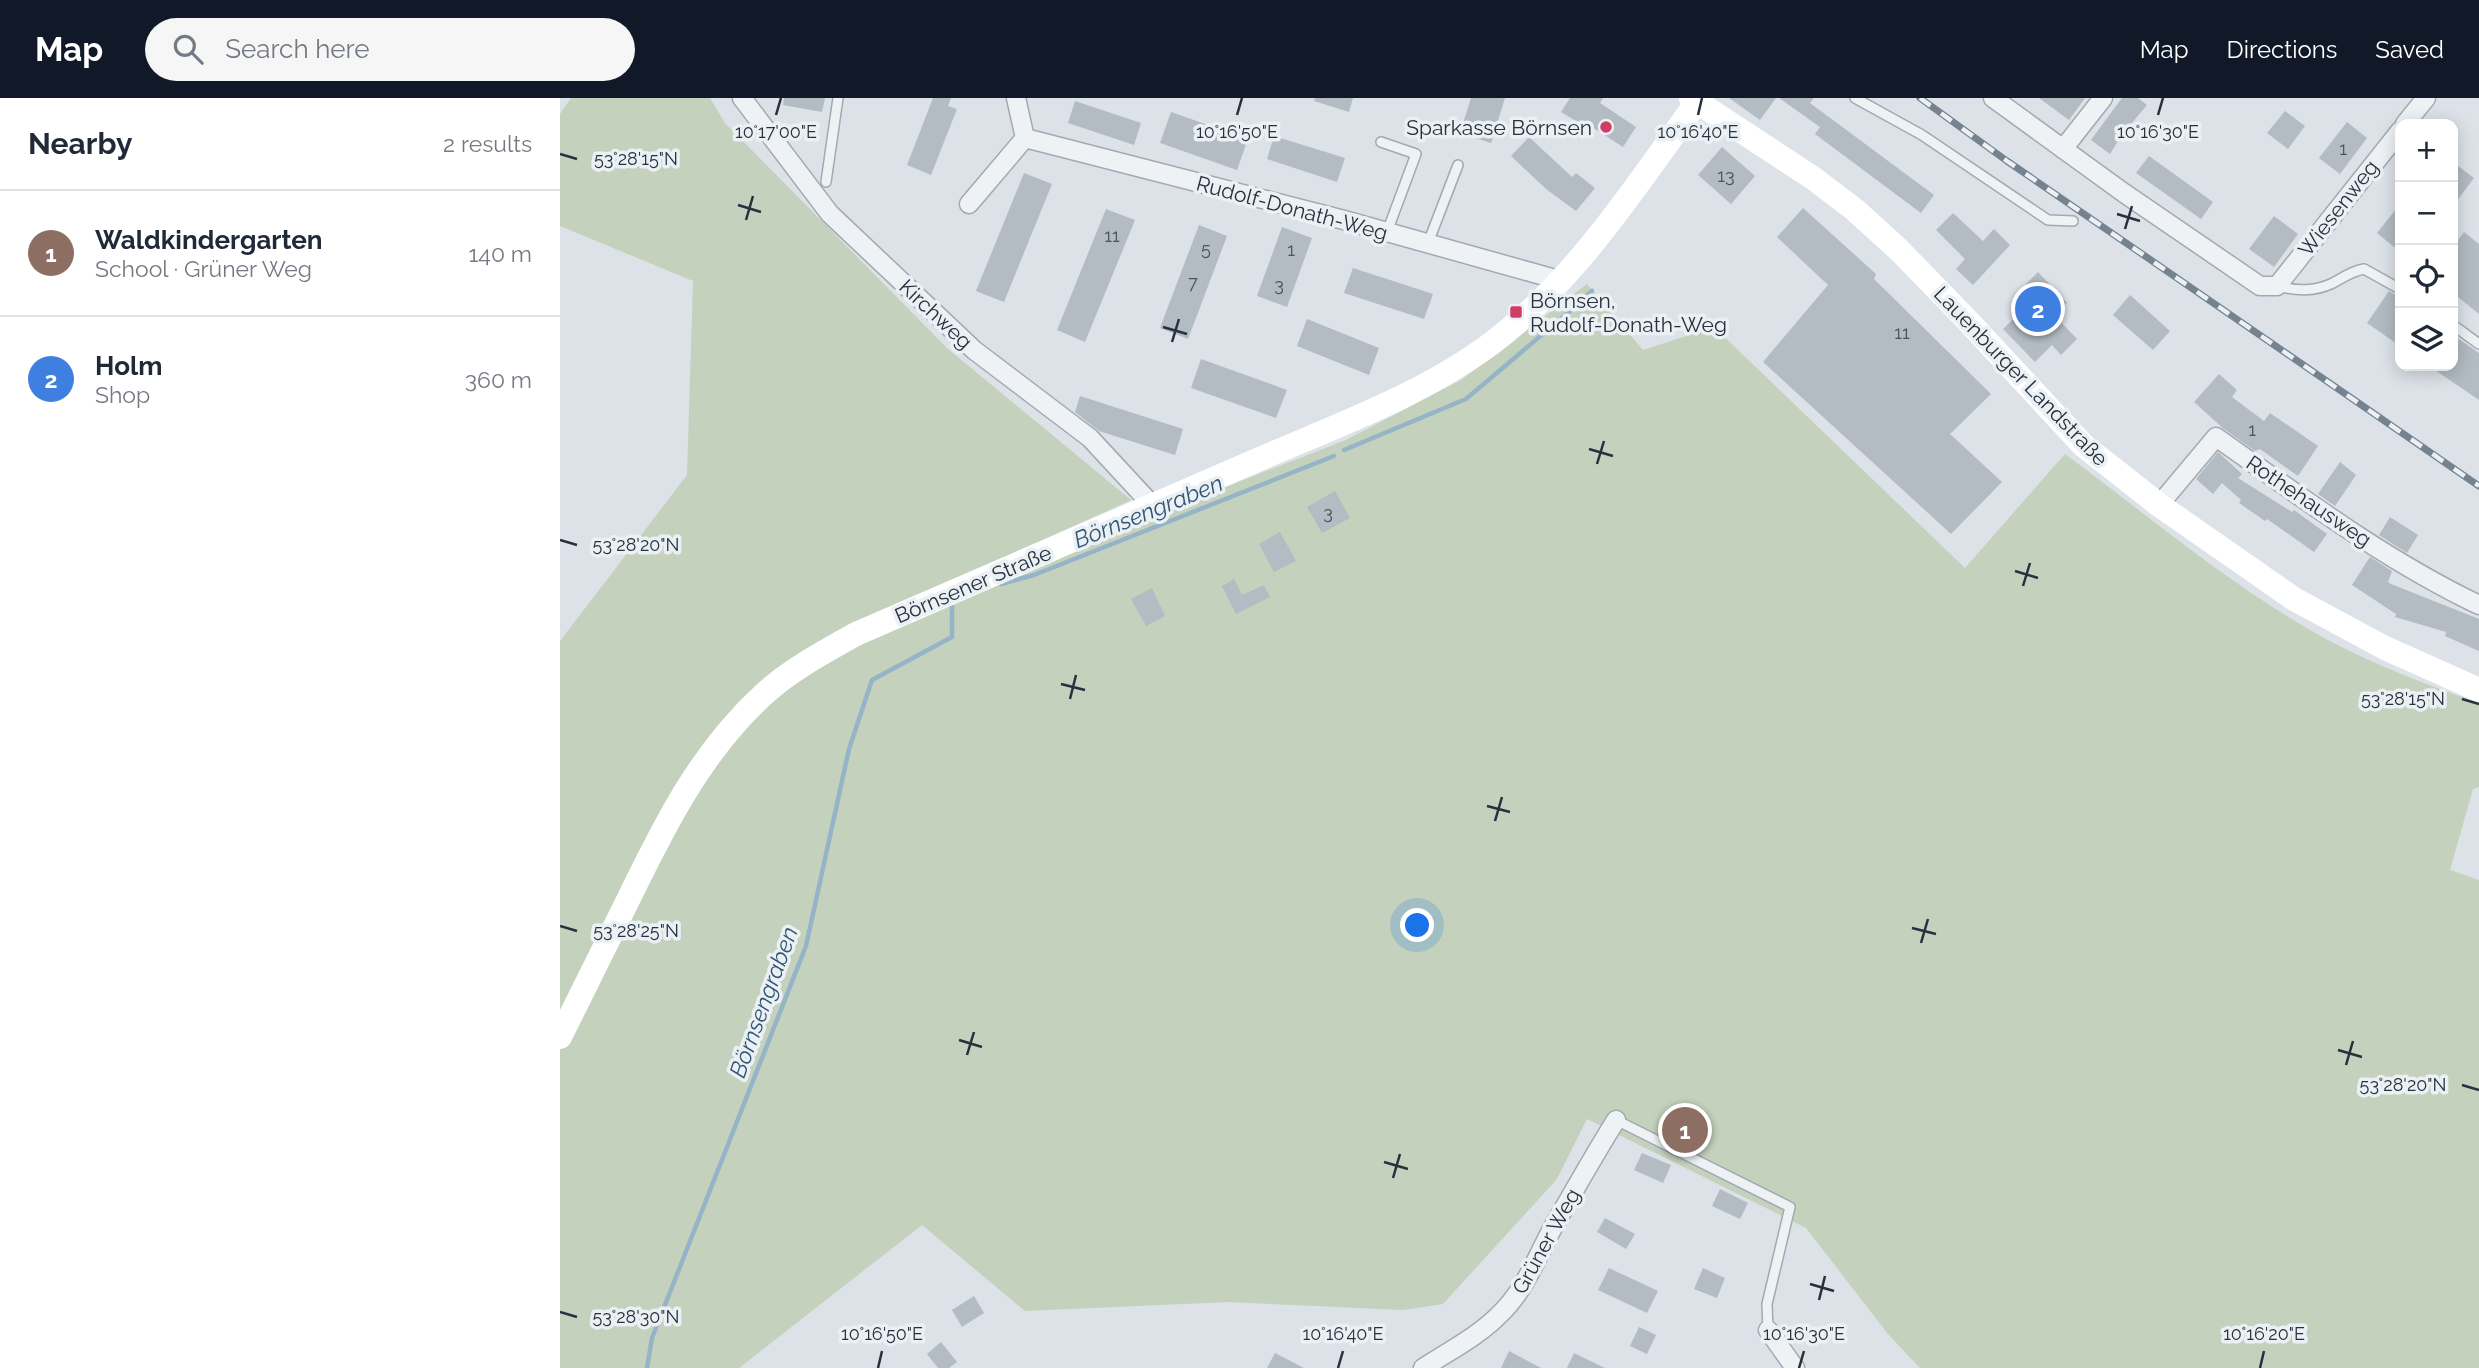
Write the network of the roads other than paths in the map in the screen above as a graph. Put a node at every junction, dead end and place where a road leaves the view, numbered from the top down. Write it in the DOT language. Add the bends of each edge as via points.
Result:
graph roads {
  1 [pos="742,98"];
  2 [pos="838,98"];
  3 [pos="1016,98"];
  4 [pos="1855,98"];
  5 [pos="1993,98"];
  6 [pos="2103,98"];
  7 [pos="2426,98"];
  8 [pos="1696,99"];
  9 [pos="2409,119"];
  10 [pos="2395,137"];
  11 [pos="1025,138"];
  12 [pos="1381,142"];
  13 [pos="2063,149"];
  14 [pos="1458,165"];
  15 [pos="826,182"];
  16 [pos="969,204"];
  17 [pos="2073,221"];
  18 [pos="1387,232"];
  19 [pos="1428,243"];
  20 [pos="1559,280"];
  21 [pos="2277,286"];
  22 [pos="2395,286"];
  23 [pos="2458,329"];
  24 [pos="2479,344"];
  25 [pos="2159,505"];
  26 [pos="1153,506"];
  27 [pos="2479,605"];
  28 [pos="2479,690"];
  29 [pos="560,1037"];
  30 [pos="1616,1120"];
  31 [pos="1768,1330"];
  32 [pos="1423,1368"];
  33 [pos="1795,1368"];
  1 -- 26 [label="street, Kirchweg" via="830,214 974,350 1090,438"];
  2 -- 15 [label="lane"];
  3 -- 11 [label="street"];
  4 -- 17 [label="lane" via="1922,135 2048,220"];
  5 -- 13 [label="street"];
  6 -- 13 [label="street"];
  7 -- 9 [label="street"];
  8 -- 20 [label="street, Börnsener Straße" via="1622,205"];
  8 -- 25 [label="street, Lauenburger Landstraße" via="1855,210 1898,248 2083,444"];
  10 -- 21 [label="street, Wiesenweg"];
  11 -- 16 [label="street"];
  11 -- 18 [label="street, Rudolf-Donath-Weg"];
  12 -- 18 [label="lane" via="1416,155"];
  13 -- 21 [label="street" via="2260,286"];
  14 -- 19 [label="lane"];
  18 -- 19 [label="street, Rudolf-Donath-Weg"];
  19 -- 20 [label="street, Rudolf-Donath-Weg"];
  20 -- 26 [label="street, Börnsener Straße" via="1493,343 1450,372"];
  21 -- 22 [label="lane" via="2296,291 2318,289 2364,269"];
  23 -- 24 [label="lane"];
  25 -- 27 [label="street, Rothehausweg" via="2216,438 2336,522 2438,586"];
  25 -- 28 [label="street, Lauenburger Landstraße" via="2294,599 2385,648"];
  26 -- 29 [label="street, Börnsener Straße" via="856,634 764,694 725,734 687,787"];
  30 -- 31 [label="lane" via="1790,1206 1767,1304"];
  30 -- 32 [label="street, Grüner Weg" via="1512,1300 1483,1329"];
  31 -- 33 [label="street"];
}
